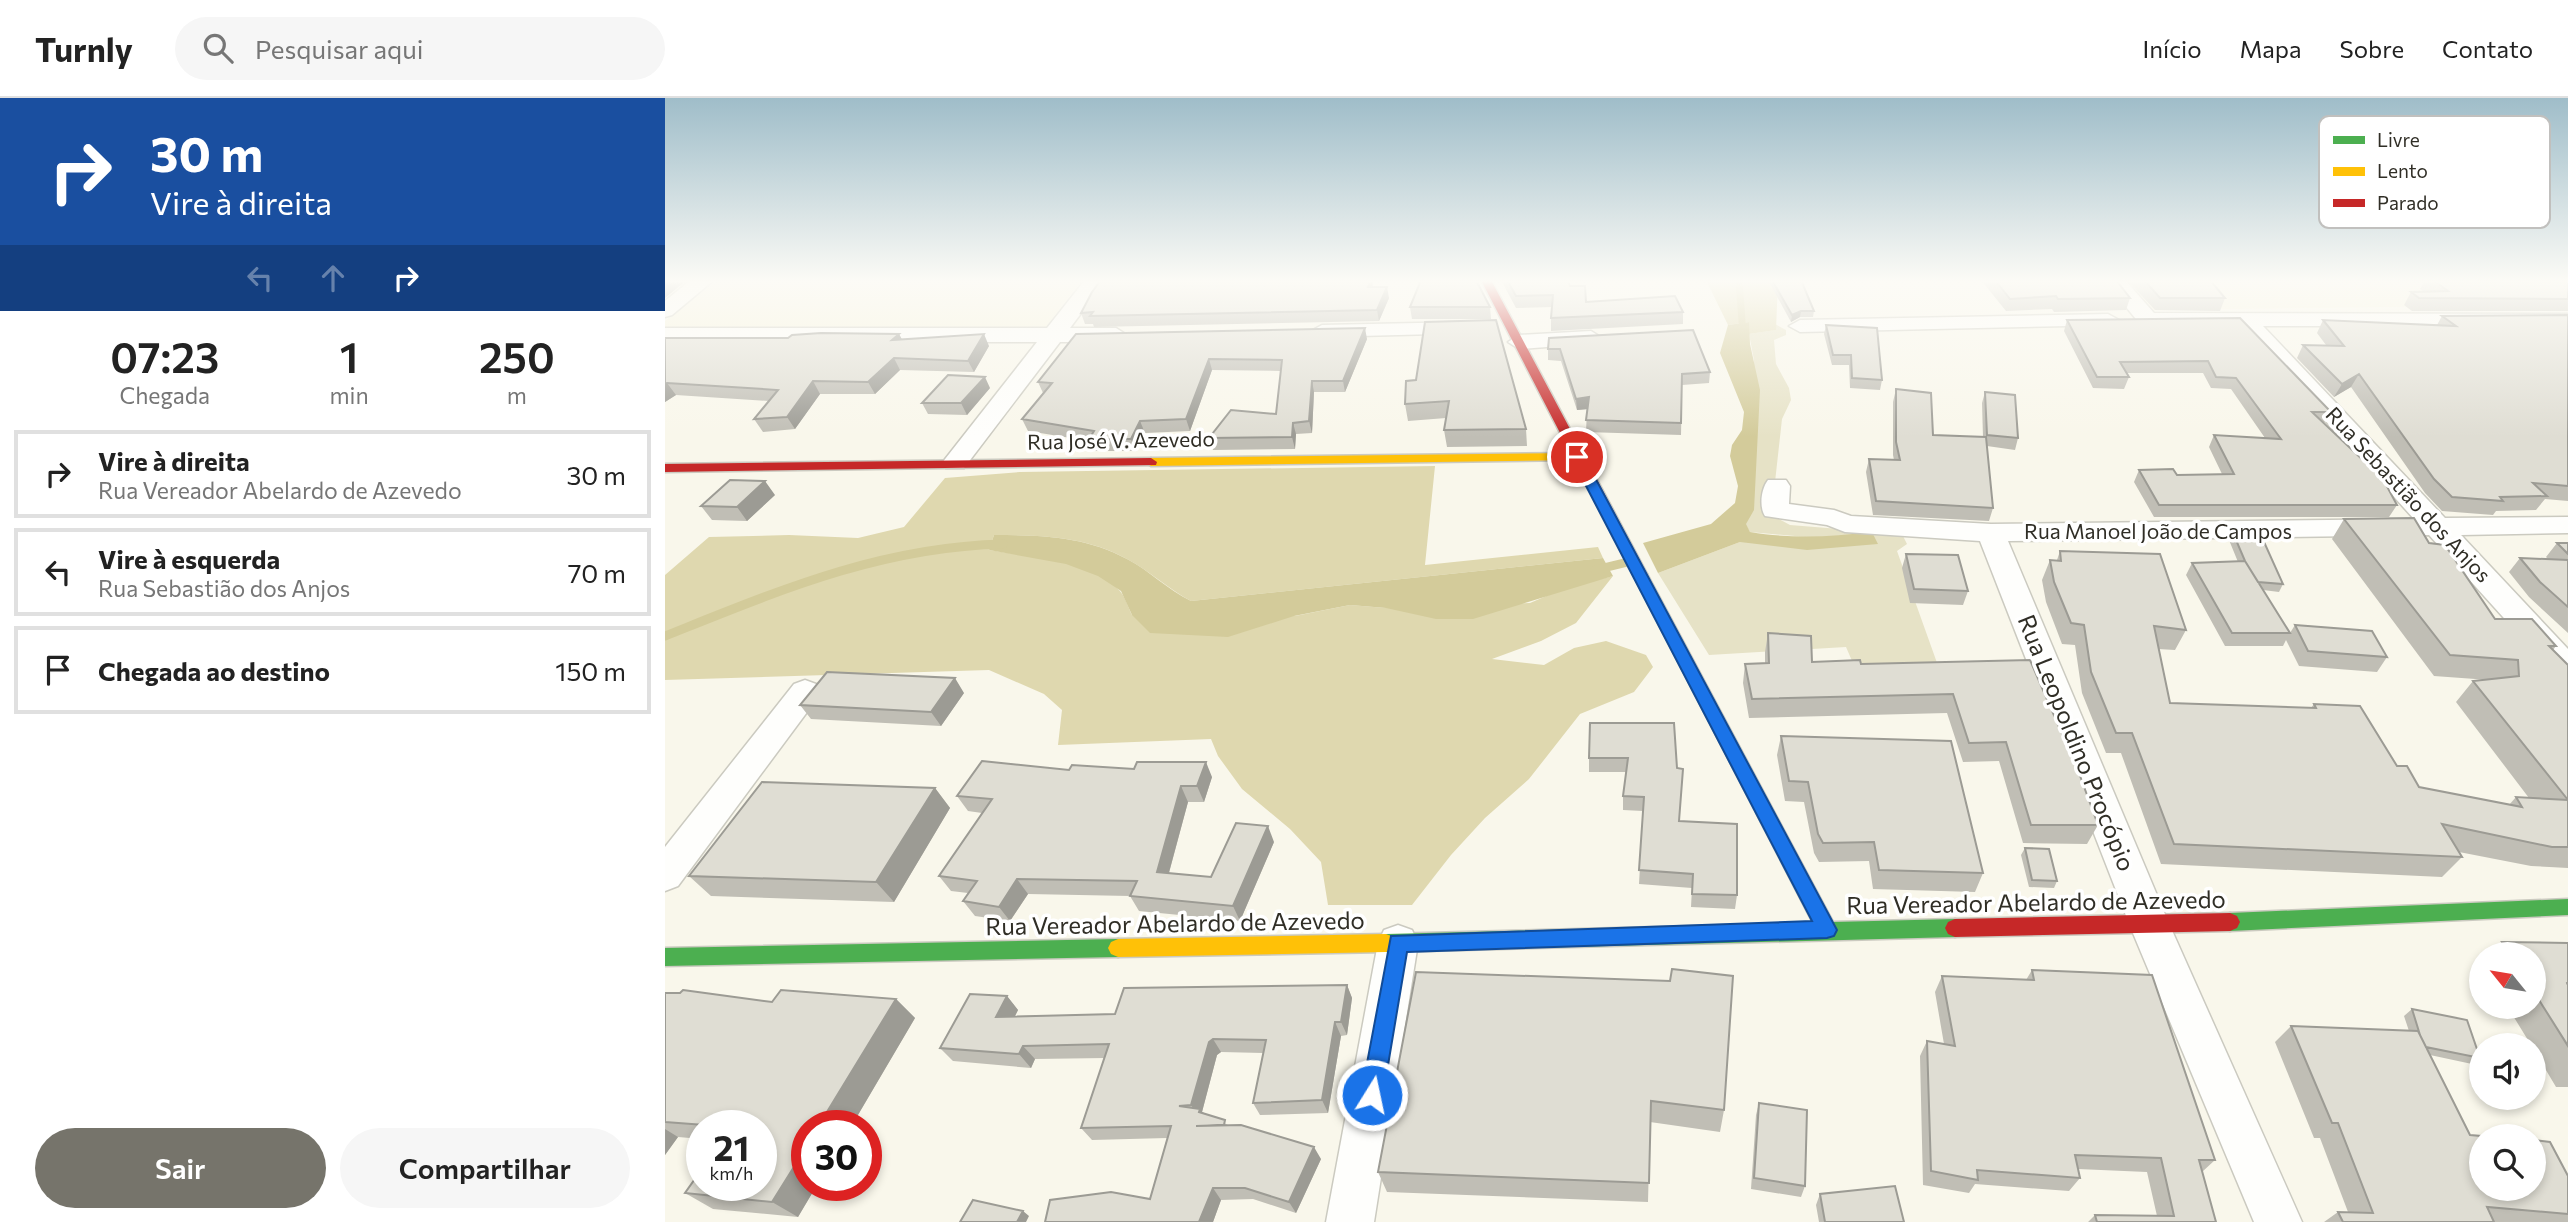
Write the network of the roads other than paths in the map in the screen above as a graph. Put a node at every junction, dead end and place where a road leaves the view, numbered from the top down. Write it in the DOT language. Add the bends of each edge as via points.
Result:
graph roads {
  1 [pos="1056,332"];
  2 [pos="1405,332"];
  3 [pos="2258,332"];
  4 [pos="1514,334"];
  5 [pos="665,335"];
  6 [pos="1136,335"];
  7 [pos="1053,337"];
  8 [pos="1613,337"];
  9 [pos="1577,457"];
  10 [pos="955,463"];
  11 [pos="665,468"];
  12 [pos="1777,486"];
  13 [pos="2568,526"];
  14 [pos="2441,529"];
  15 [pos="1991,533"];
  16 [pos="2568,669"];
  17 [pos="805,692"];
  18 [pos="665,875"];
  19 [pos="2568,907"];
  20 [pos="2150,926"];
  21 [pos="1827,930"];
  22 [pos="1398,943"];
  23 [pos="665,957"];
  24 [pos="1350,1222"];
  25 [pos="2278,1222"];
  1 -- 7 [label="street"];
  2 -- 4 [label="street"];
  3 -- 14 [label="street, Rua Sebastião dos Anjos"];
  4 -- 8 [label="street"];
  4 -- 9 [label="street"];
  5 -- 7 [label="street"];
  6 -- 7 [label="street"];
  7 -- 10 [label="street"];
  9 -- 10 [label="street, Rua José V. Azevedo"];
  9 -- 21 [label="street"];
  10 -- 11 [label="street, Rua José V. Azevedo"];
  12 -- 15 [label="street, Rua Manoel João de Campos" via="1775,510 1834,518 1845,524"];
  13 -- 14 [label="street, Rua Manoel João de Campos"];
  14 -- 15 [label="street, Rua Manoel João de Campos"];
  14 -- 16 [label="street, Rua Sebastião dos Anjos"];
  15 -- 20 [label="street, Rua Leopoldino Procópio"];
  17 -- 18 [label="street"];
  19 -- 20 [label="street, Rua Vereador Abelardo de Azevedo"];
  20 -- 21 [label="street, Rua Vereador Abelardo de Azevedo"];
  20 -- 25 [label="street, Rua Leopoldino Procópio"];
  21 -- 22 [label="street, Rua Vereador Abelardo de Azevedo"];
  22 -- 23 [label="street, Rua Vereador Abelardo de Azevedo"];
  22 -- 24 [label="street"];
}
